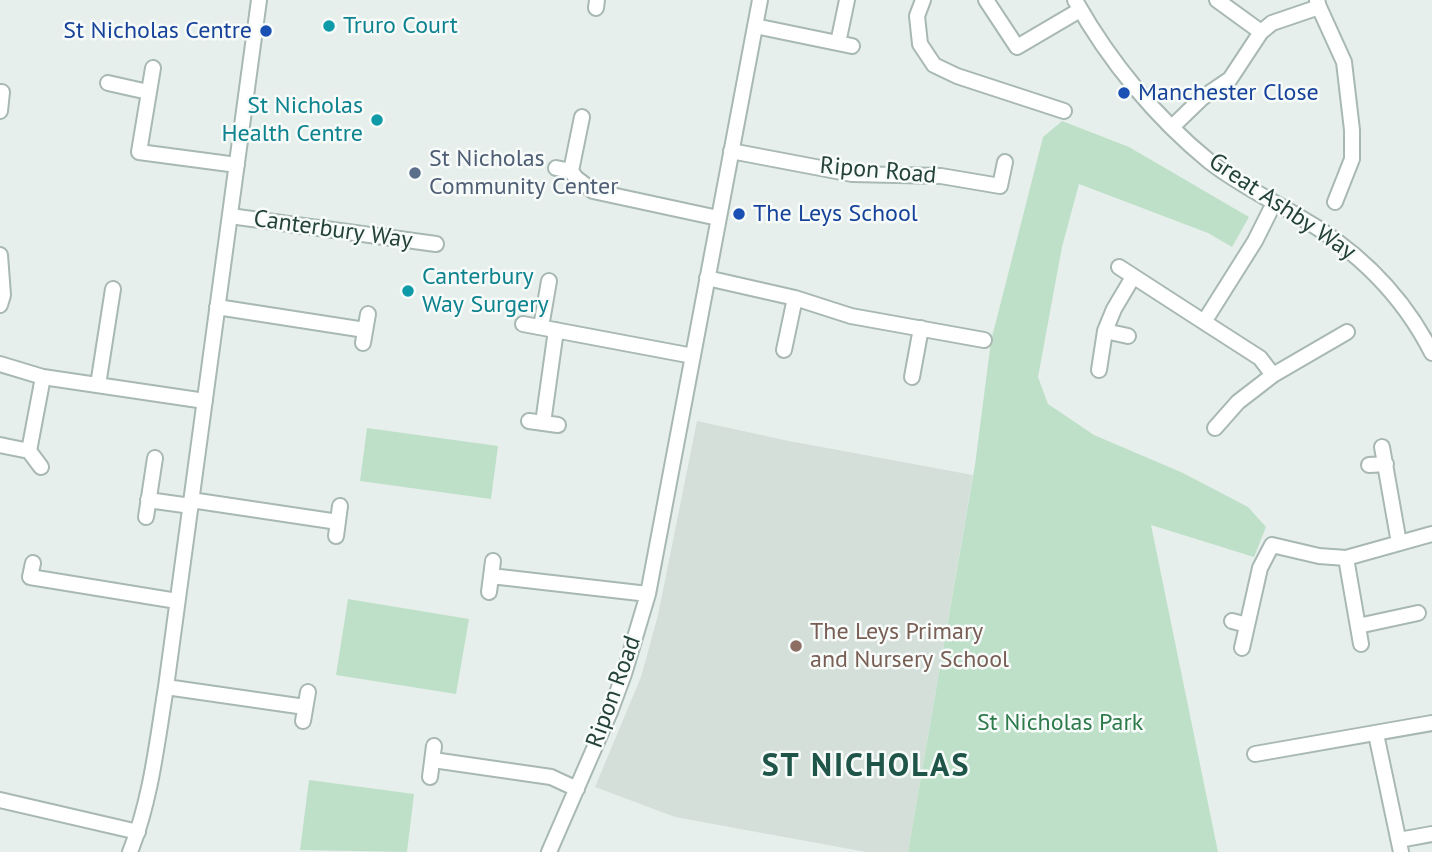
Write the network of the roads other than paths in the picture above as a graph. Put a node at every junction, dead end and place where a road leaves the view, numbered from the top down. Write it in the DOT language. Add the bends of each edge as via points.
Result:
graph roads {
  1 [pos="259,0"];
  2 [pos="760,0"];
  3 [pos="923,0"];
  4 [pos="986,0"];
  5 [pos="1217,0"];
  6 [pos="843,1"];
  7 [pos="1318,4"];
  8 [pos="1077,5"];
  9 [pos="755,26"];
  10 [pos="1261,32"];
  11 [pos="153,68"];
  12 [pos="108,83"];
  13 [pos="0,92"];
  14 [pos="148,92"];
  15 [pos="0,110"];
  16 [pos="1064,111"];
  17 [pos="582,117"];
  18 [pos="1172,127"];
  19 [pos="731,151"];
  20 [pos="1005,162"];
  21 [pos="237,165"];
  22 [pos="1335,202"];
  23 [pos="1275,203"];
  24 [pos="230,216"];
  25 [pos="718,218"];
  26 [pos="436,244"];
  27 [pos="0,255"];
  28 [pos="1119,267"];
  29 [pos="1133,277"];
  30 [pos="707,278"];
  31 [pos="549,281"];
  32 [pos="113,289"];
  33 [pos="795,298"];
  34 [pos="0,305"];
  35 [pos="217,307"];
  36 [pos="368,314"];
  37 [pos="1205,322"];
  38 [pos="523,324"];
  39 [pos="541,327"];
  40 [pos="921,328"];
  41 [pos="556,330"];
  42 [pos="1105,331"];
  43 [pos="1347,332"];
  44 [pos="1128,337"];
  45 [pos="984,340"];
  46 [pos="785,351"];
  47 [pos="1432,353"];
  48 [pos="693,356"];
  49 [pos="0,364"];
  50 [pos="1099,370"];
  51 [pos="1273,375"];
  52 [pos="43,377"];
  53 [pos="912,377"];
  54 [pos="98,385"];
  55 [pos="205,401"];
  56 [pos="543,423"];
  57 [pos="1215,428"];
  58 [pos="0,445"];
  59 [pos="1382,447"];
  60 [pos="29,451"];
  61 [pos="155,458"];
  62 [pos="1386,464"];
  63 [pos="1369,465"];
  64 [pos="41,467"];
  65 [pos="148,500"];
  66 [pos="191,503"];
  67 [pos="340,506"];
  68 [pos="146,517"];
  69 [pos="1432,534"];
  70 [pos="1399,543"];
  71 [pos="1346,558"];
  72 [pos="493,561"];
  73 [pos="33,563"];
  74 [pos="491,576"];
  75 [pos="489,592"];
  76 [pos="648,594"];
  77 [pos="177,601"];
  78 [pos="1418,613"];
  79 [pos="1358,626"];
  80 [pos="1361,644"];
  81 [pos="1242,648"];
  82 [pos="166,687"];
  83 [pos="308,692"];
  84 [pos="1432,723"];
  85 [pos="1376,734"];
  86 [pos="1255,754"];
  87 [pos="430,777"];
  88 [pos="577,789"];
  89 [pos="0,800"];
  90 [pos="138,832"];
  91 [pos="1432,834"];
  92 [pos="1400,846"];
  93 [pos="130,852"];
  94 [pos="549,852"];
  1 -- 21 [label="street, Canterbury Way"];
  2 -- 9 [label="street, Ripon Road"];
  3 -- 16 [label="street" via="917,16 920,44 934,65"];
  4 -- 8 [label="street" via="1017,47"];
  5 -- 10 [label="street"];
  6 -- 9 [label="street" via="845,45"];
  7 -- 10 [label="street"];
  7 -- 22 [label="street" via="1344,62 1352,130 1352,159"];
  8 -- 18 [label="street, Great Ashby Way" via="1118,68"];
  9 -- 19 [label="street, Ripon Road"];
  10 -- 18 [label="street" via="1230,79"];
  11 -- 14 [label="street"];
  12 -- 14 [label="street"];
  13 -- 15 [label="street"];
  14 -- 21 [label="street" via="139,152"];
  17 -- 25 [label="street" via="564,169 593,191"];
  18 -- 23 [label="street, Great Ashby Way" via="1210,162"];
  19 -- 20 [label="street, Ripon Road" via="852,174 941,176 1000,186"];
  19 -- 25 [label="street, Ripon Road"];
  21 -- 24 [label="street, Canterbury Way"];
  23 -- 37 [label="street"];
  23 -- 47 [label="street, Great Ashby Way" via="1366,263 1403,305"];
  24 -- 26 [label="street, Canterbury Way"];
  24 -- 35 [label="street, Canterbury Way"];
  25 -- 30 [label="street, Ripon Road"];
  27 -- 34 [label="street"];
  28 -- 29 [label="street"];
  29 -- 37 [label="street"];
  29 -- 42 [label="street"];
  30 -- 33 [label="street"];
  30 -- 48 [label="street, Ripon Road"];
  31 -- 39 [label="street"];
  32 -- 54 [label="street"];
  33 -- 40 [label="street" via="850,316"];
  33 -- 46 [label="street"];
  35 -- 36 [label="street" via="364,337"];
  35 -- 55 [label="street, Canterbury Way"];
  37 -- 51 [label="street" via="1260,358"];
  38 -- 39 [label="street"];
  39 -- 41 [label="street"];
  40 -- 45 [label="street"];
  40 -- 53 [label="street"];
  41 -- 48 [label="street"];
  41 -- 56 [label="street"];
  42 -- 44 [label="street"];
  42 -- 50 [label="street"];
  43 -- 51 [label="street"];
  48 -- 76 [label="street, Ripon Road"];
  49 -- 52 [label="street"];
  51 -- 57 [label="street" via="1237,402"];
  52 -- 54 [label="street"];
  52 -- 60 [label="street"];
  54 -- 55 [label="street"];
  55 -- 66 [label="street, Canterbury Way"];
  58 -- 60 [label="street"];
  59 -- 62 [label="street"];
  60 -- 64 [label="street"];
  61 -- 65 [label="street"];
  62 -- 63 [label="street"];
  62 -- 70 [label="street"];
  65 -- 66 [label="street"];
  65 -- 68 [label="street"];
  66 -- 67 [label="street" via="337,529"];
  66 -- 77 [label="street, Canterbury Way"];
  69 -- 70 [label="street"];
  70 -- 71 [label="street"];
  71 -- 79 [label="street"];
  71 -- 81 [label="street" via="1272,545 1239,623"];
  72 -- 74 [label="street"];
  73 -- 77 [label="street" via="30,577"];
  74 -- 75 [label="street"];
  74 -- 76 [label="street"];
  76 -- 88 [label="street, Ripon Road" via="624,674"];
  77 -- 82 [label="street, Canterbury Way"];
  78 -- 79 [label="street"];
  79 -- 80 [label="street"];
  82 -- 83 [label="street" via="304,714"];
  82 -- 90 [label="street, Canterbury Way"];
  84 -- 85 [label="street"];
  85 -- 86 [label="street"];
  85 -- 92 [label="street"];
  87 -- 88 [label="street" via="433,753 551,777"];
  88 -- 94 [label="street, Ripon Road"];
  89 -- 90 [label="street"];
  90 -- 93 [label="street, Canterbury Way"];
  91 -- 92 [label="street"];
}
